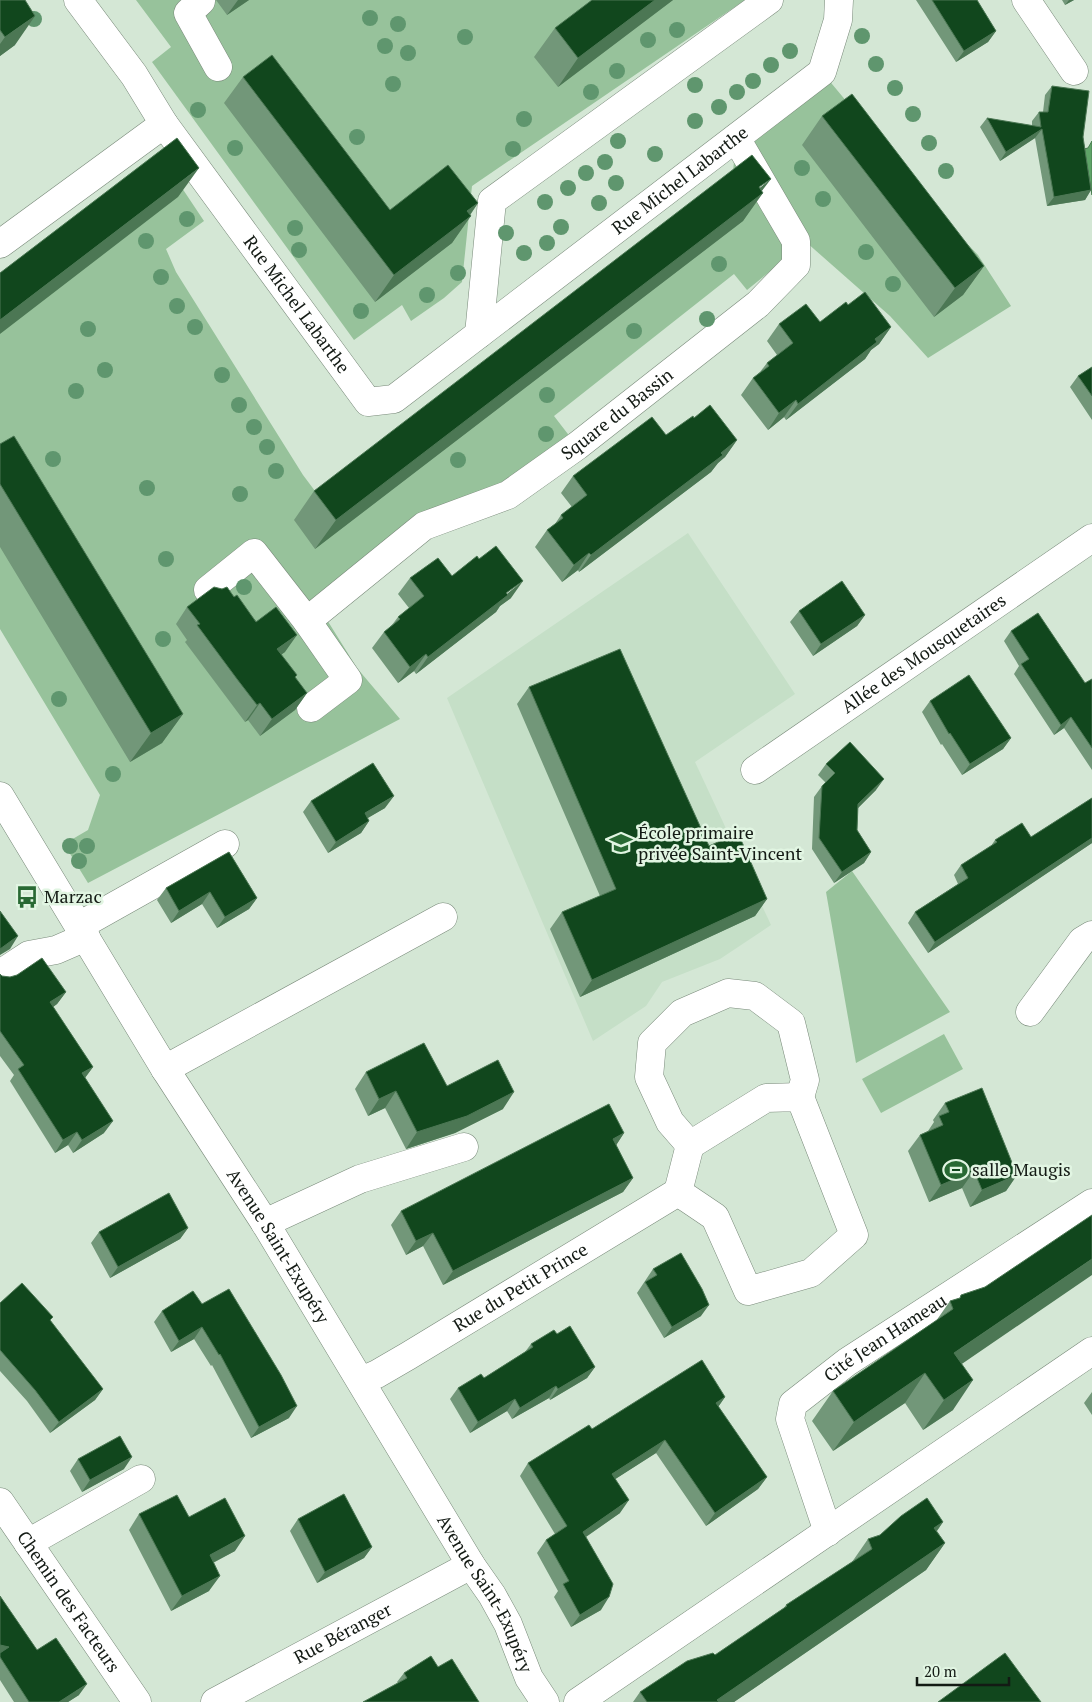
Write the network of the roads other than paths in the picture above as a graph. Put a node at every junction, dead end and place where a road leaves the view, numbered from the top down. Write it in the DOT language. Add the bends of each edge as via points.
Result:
graph roads {
  1 [pos="78,0"];
  2 [pos="769,0"];
  3 [pos="839,0"];
  4 [pos="1026,0"];
  5 [pos="201,1"];
  6 [pos="218,67"];
  7 [pos="1074,72"];
  8 [pos="164,124"];
  9 [pos="736,138"];
  10 [pos="0,244"];
  11 [pos="479,334"];
  12 [pos="1092,538"];
  13 [pos="208,590"];
  14 [pos="307,621"];
  15 [pos="311,708"];
  16 [pos="755,770"];
  17 [pos="0,796"];
  18 [pos="225,844"];
  19 [pos="443,917"];
  20 [pos="82,932"];
  21 [pos="1092,935"];
  22 [pos="0,974"];
  23 [pos="1030,1012"];
  24 [pos="165,1069"];
  25 [pos="800,1097"];
  26 [pos="690,1145"];
  27 [pos="464,1147"];
  28 [pos="678,1192"];
  29 [pos="1092,1203"];
  30 [pos="265,1223"];
  31 [pos="1092,1351"];
  32 [pos="362,1381"];
  33 [pos="141,1480"];
  34 [pos="0,1502"];
  35 [pos="828,1532"];
  36 [pos="28,1543"];
  37 [pos="471,1565"];
  38 [pos="137,1702"];
  39 [pos="214,1702"];
  40 [pos="545,1702"];
  41 [pos="578,1702"];
  1 -- 8 [label="street, Rue Michel Labarthe" via="134,75"];
  2 -- 11 [label="street" via="492,201"];
  3 -- 9 [label="street, Rue Michel Labarthe" via="838,20 822,72"];
  4 -- 7 [label="street"];
  5 -- 6 [label="street" via="188,13"];
  8 -- 10 [label="street"];
  8 -- 11 [label="street, Rue Michel Labarthe" via="368,402 394,400"];
  9 -- 11 [label="street, Rue Michel Labarthe"];
  9 -- 14 [label="street, Square du Bassin" via="796,241 796,266 758,304 577,446 508,495 424,526"];
  12 -- 16 [label="street, Allée des Mousquetaires"];
  13 -- 14 [label="street" via="254,553"];
  14 -- 15 [label="street" via="348,680"];
  17 -- 20 [label="street, Avenue Saint-Exupéry"];
  18 -- 20 [label="street"];
  19 -- 24 [label="street"];
  20 -- 22 [label="street" via="56,950 29,955"];
  20 -- 24 [label="street, Avenue Saint-Exupéry"];
  21 -- 23 [label="street" via="1082,941"];
  24 -- 30 [label="street, Avenue Saint-Exupéry"];
  25 -- 26 [label="street" via="766,1098"];
  25 -- 26 [label="street" via="805,1080 791,1023 755,996 728,993 682,1013 652,1043 649,1077 670,1122"];
  25 -- 28 [label="street" via="854,1235 811,1273 748,1291 715,1217"];
  26 -- 28 [label="street"];
  27 -- 30 [label="street" via="360,1179"];
  28 -- 32 [label="street, Rue du Petit Prince"];
  29 -- 35 [label="street, Cité Jean Hameau" via="848,1362 793,1404 790,1419"];
  30 -- 32 [label="street, Avenue Saint-Exupéry"];
  31 -- 35 [label="street"];
  32 -- 37 [label="street, Avenue Saint-Exupéry"];
  33 -- 36 [label="street"];
  34 -- 36 [label="street, Chemin des Facteurs"];
  35 -- 41 [label="street"];
  36 -- 38 [label="street, Chemin des Facteurs"];
  37 -- 39 [label="street, Rue Béranger"];
  37 -- 40 [label="street, Avenue Saint-Exupéry" via="508,1624 529,1678"];
}
